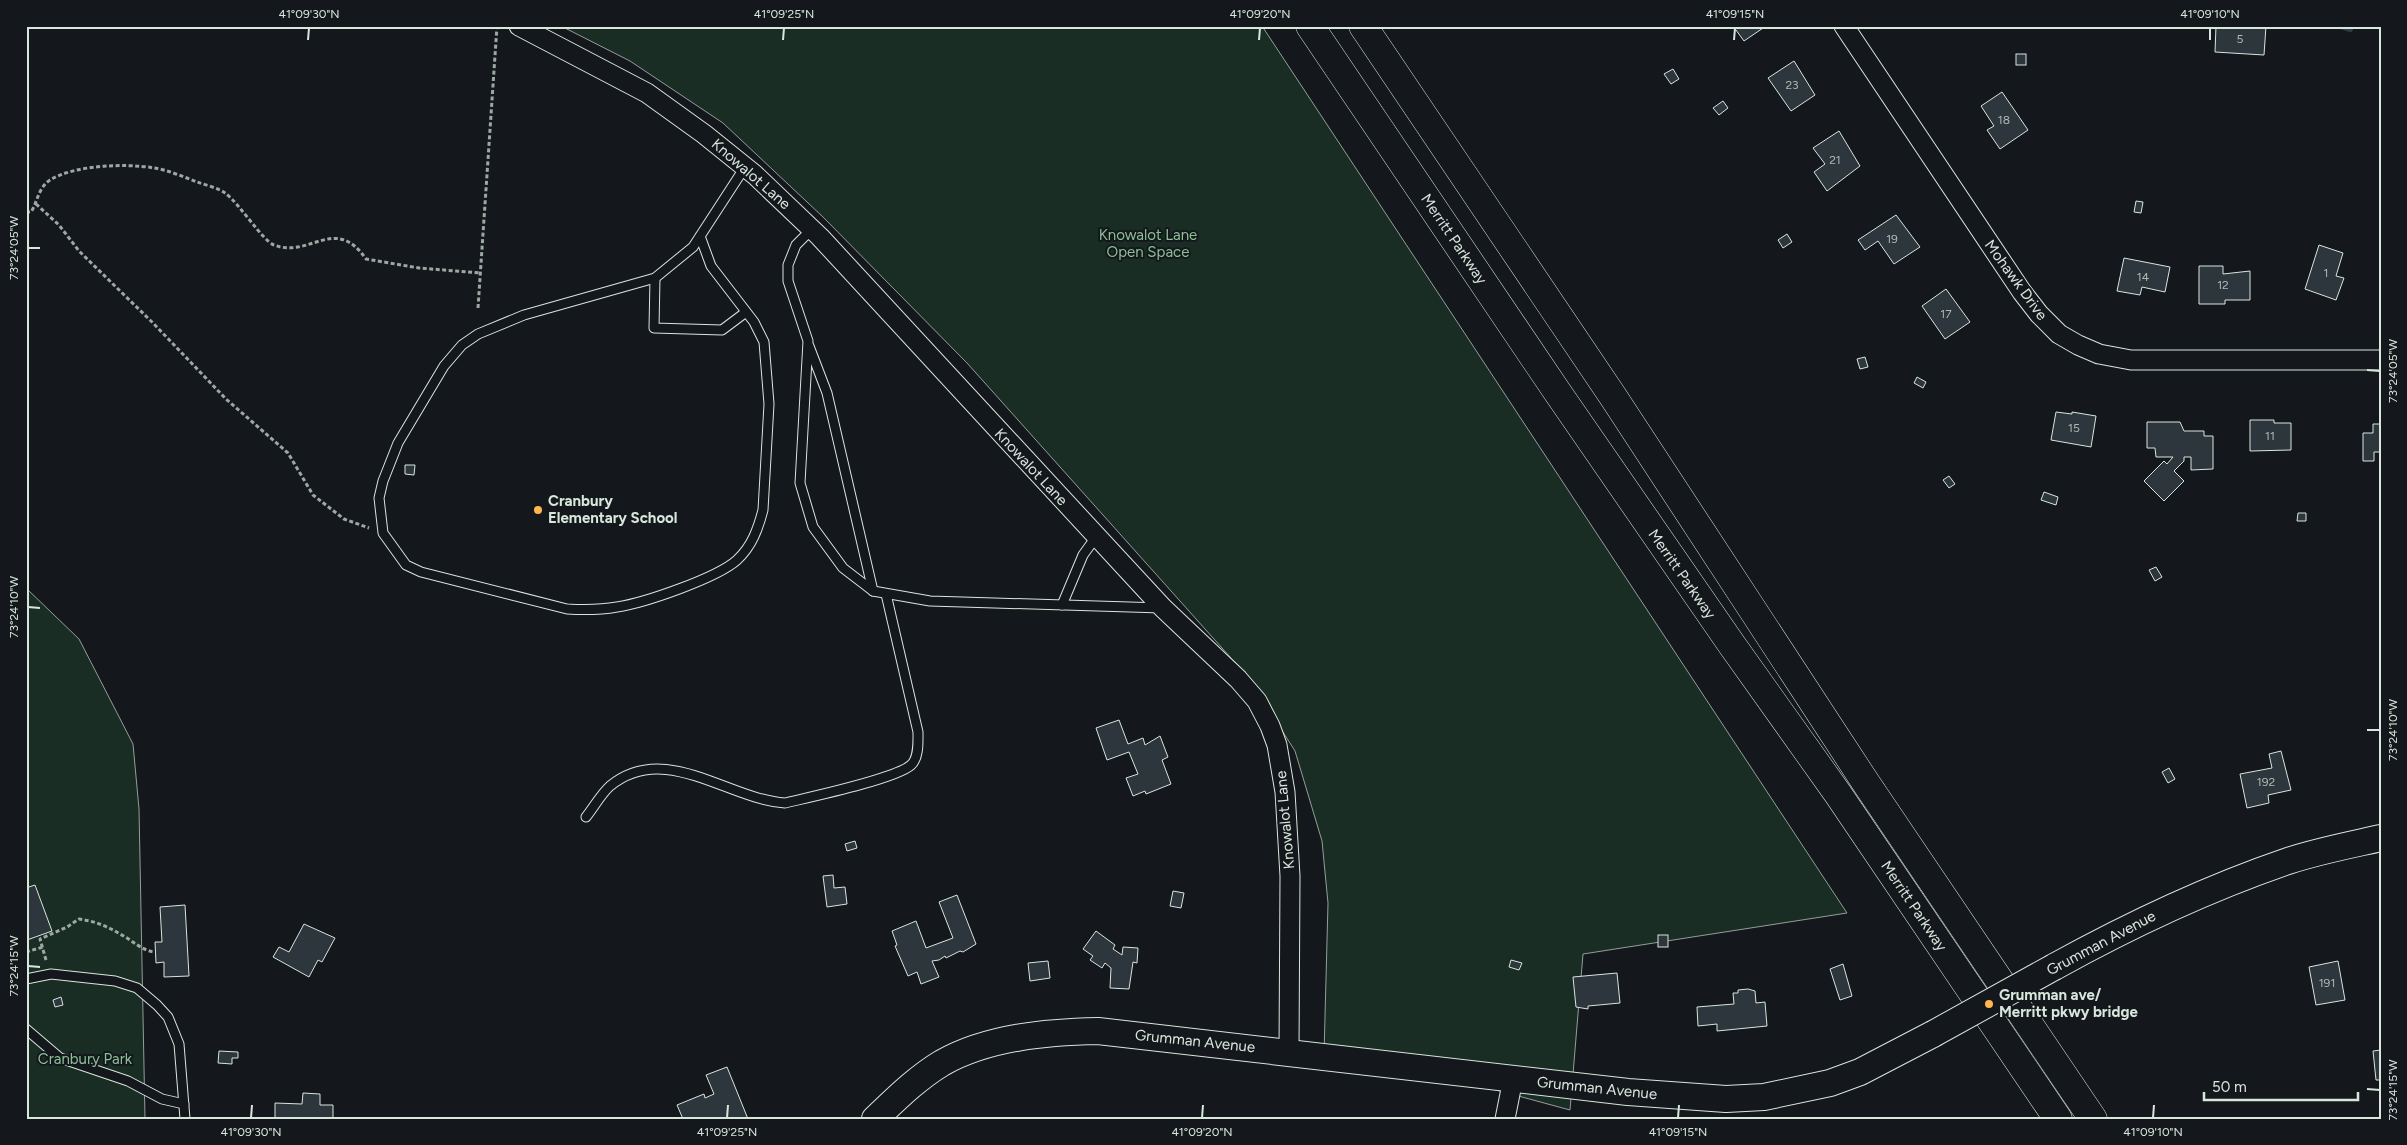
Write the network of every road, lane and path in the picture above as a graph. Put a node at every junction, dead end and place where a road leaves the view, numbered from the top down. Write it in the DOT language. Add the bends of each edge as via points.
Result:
graph roads {
  1 [pos="497,26"];
  2 [pos="519,26"];
  3 [pos="1310,26"];
  4 [pos="1363,26"];
  5 [pos="1844,26"];
  6 [pos="745,167"];
  7 [pos="36,204"];
  8 [pos="26,212"];
  9 [pos="812,229"];
  10 [pos="700,236"];
  11 [pos="481,273"];
  12 [pos="655,278"];
  13 [pos="478,308"];
  14 [pos="746,312"];
  15 [pos="808,341"];
  16 [pos="2381,360"];
  17 [pos="373,530"];
  18 [pos="1096,537"];
  19 [pos="873,591"];
  20 [pos="886,594"];
  21 [pos="1062,605"];
  22 [pos="1162,608"];
  23 [pos="586,816"];
  24 [pos="2381,838"];
  25 [pos="43,948"];
  26 [pos="26,952"];
  27 [pos="155,952"];
  28 [pos="51,974"];
  29 [pos="26,979"];
  30 [pos="26,1030"];
  31 [pos="1289,1052"];
  32 [pos="1513,1079"];
  33 [pos="184,1104"];
  34 [pos="185,1119"];
  35 [pos="875,1119"];
  36 [pos="1505,1119"];
  37 [pos="2058,1119"];
  38 [pos="2093,1119"];
  1 -- 11 [label="path"];
  2 -- 6 [label="street, Knowalot Lane" via="647,94"];
  3 -- 37 [label="highway, Merritt Parkway" via="1564,402 1849,810"];
  4 -- 38 [label="highway, Merritt Parkway"];
  5 -- 16 [label="street, Mohawk Drive" via="2022,292 2059,334 2099,354 2131,360"];
  6 -- 9 [label="street, Knowalot Lane"];
  6 -- 10 [label="lane"];
  7 -- 8 [label="path" via="31,212"];
  7 -- 11 [label="path" via="40,190 50,180 76,171 106,165 155,168 224,192 273,245 290,249 346,239 357,246 366,259 419,268"];
  7 -- 17 [label="path" via="226,399 288,454 313,495 344,519"];
  9 -- 15 [label="lane" via="796,245 788,265 788,281"];
  9 -- 18 [label="street, Knowalot Lane"];
  10 -- 12 [label="lane" via="693,247"];
  10 -- 14 [label="lane" via="711,266"];
  11 -- 13 [label="path"];
  12 -- 14 [label="lane" via="654,328 722,330"];
  12 -- 14 [label="lane" via="524,315 478,334 462,345 444,366 398,443 383,481 379,498 382,533 406,565 421,572 567,609 592,610 619,607 721,572 751,544 763,510 769,404 764,342"];
  15 -- 19 [label="lane" via="827,393"];
  15 -- 19 [label="lane" via="800,483 813,527 843,568"];
  18 -- 21 [label="lane" via="1084,555"];
  18 -- 22 [label="street, Knowalot Lane"];
  19 -- 20 [label="lane"];
  20 -- 21 [label="lane" via="930,601"];
  20 -- 23 [label="lane" via="918,732 918,751 912,764 895,774 785,803 771,802 672,770 649,768 627,774 608,787"];
  21 -- 22 [label="lane"];
  22 -- 31 [label="street, Knowalot Lane" via="1248,690 1264,712 1277,745 1288,826"];
  24 -- 32 [label="street, Grumman Avenue, bridge" via="2289,861 2206,892 2151,916 1860,1072 1800,1091 1726,1099"];
  25 -- 26 [label="path"];
  25 -- 27 [label="path" via="40,937 68,927 79,919 93,921"];
  25 -- 28 [label="path"];
  28 -- 29 [label="lane"];
  28 -- 33 [label="lane" via="115,981 137,988 157,1005 168,1017 179,1044"];
  30 -- 33 [label="lane" via="60,1058"];
  31 -- 32 [label="street, Grumman Avenue"];
  31 -- 35 [label="street, Grumman Avenue" via="1098,1031 1022,1037 980,1048 943,1063 905,1090"];
  32 -- 36 [label="street"];
  33 -- 34 [label="lane"];
}
